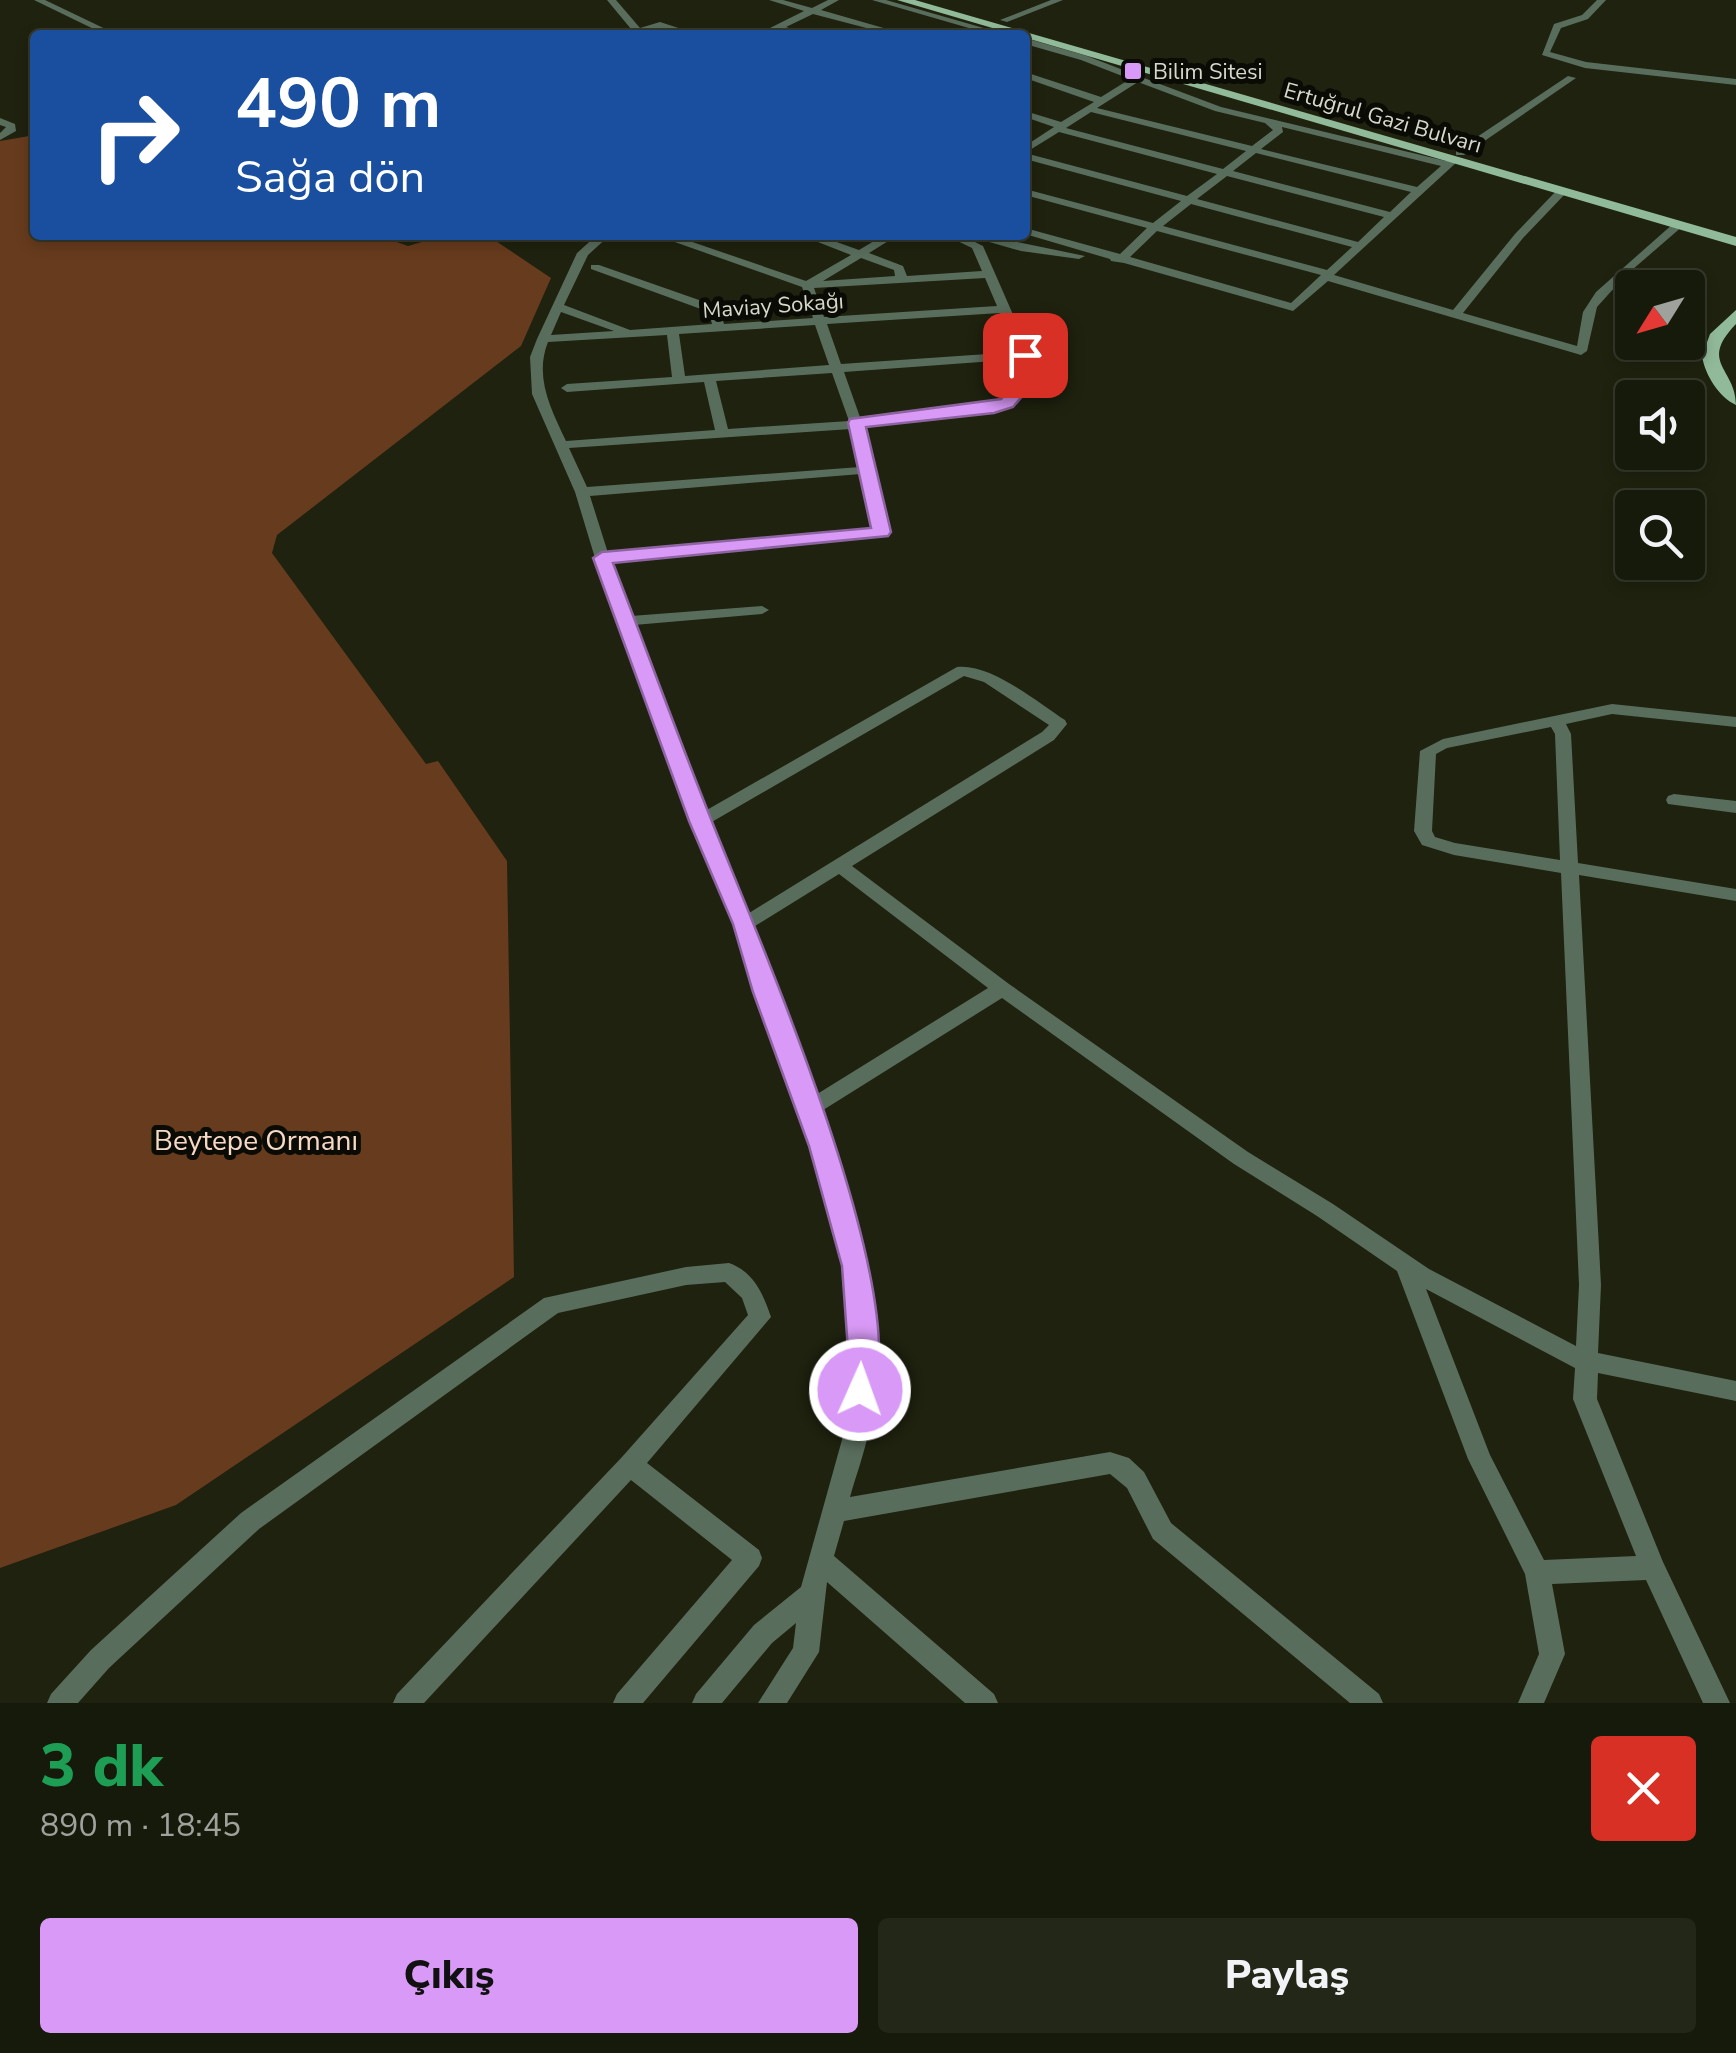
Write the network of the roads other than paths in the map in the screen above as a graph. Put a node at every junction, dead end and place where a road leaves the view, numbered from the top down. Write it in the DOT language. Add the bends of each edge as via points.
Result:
graph roads {
  1 [pos="38,0"];
  2 [pos="612,0"];
  3 [pos="773,0"];
  4 [pos="836,0"];
  5 [pos="876,0"];
  6 [pos="904,0"];
  7 [pos="929,0"];
  8 [pos="1060,0"];
  9 [pos="1602,0"];
  10 [pos="813,11"];
  11 [pos="778,28"];
  12 [pos="1004,28"];
  13 [pos="101,30"];
  14 [pos="638,30"];
  15 [pos="648,30"];
  16 [pos="678,30"];
  17 [pos="773,30"];
  18 [pos="785,30"];
  19 [pos="880,30"];
  20 [pos="1002,30"];
  21 [pos="1030,36"];
  22 [pos="1030,39"];
  23 [pos="1030,42"];
  24 [pos="1138,72"];
  25 [pos="1030,77"];
  26 [pos="1571,78"];
  27 [pos="1736,82"];
  28 [pos="1102,101"];
  29 [pos="1090,109"];
  30 [pos="1030,116"];
  31 [pos="0,120"];
  32 [pos="1268,122"];
  33 [pos="1060,128"];
  34 [pos="6,134"];
  35 [pos="1030,149"];
  36 [pos="1256,150"];
  37 [pos="1030,154"];
  38 [pos="1453,159"];
  39 [pos="1226,173"];
  40 [pos="1420,190"];
  41 [pos="1562,191"];
  42 [pos="1030,193"];
  43 [pos="1188,201"];
  44 [pos="1392,216"];
  45 [pos="1678,225"];
  46 [pos="1156,226"];
  47 [pos="1030,233"];
  48 [pos="1736,233"];
  49 [pos="598,240"];
  50 [pos="676,240"];
  51 [pos="821,240"];
  52 [pos="883,240"];
  53 [pos="963,240"];
  54 [pos="991,240"];
  55 [pos="1736,242"];
  56 [pos="1361,246"];
  57 [pos="859,253"];
  58 [pos="1120,260"];
  59 [pos="594,267"];
  60 [pos="989,274"];
  61 [pos="1328,276"];
  62 [pos="902,280"];
  63 [pos="807,285"];
  64 [pos="557,307"];
  65 [pos="1005,308"];
  66 [pos="1456,314"];
  67 [pos="1736,314"];
  68 [pos="822,323"];
  69 [pos="719,329"];
  70 [pos="674,332"];
  71 [pos="634,334"];
  72 [pos="543,339"];
  73 [pos="1025,355"];
  74 [pos="838,370"];
  75 [pos="709,378"];
  76 [pos="679,380"];
  77 [pos="567,388"];
  78 [pos="1736,400"];
  79 [pos="856,423"];
  80 [pos="723,434"];
  81 [pos="562,445"];
  82 [pos="867,470"];
  83 [pos="582,492"];
  84 [pos="602,558"];
  85 [pos="762,610"];
  86 [pos="626,621"];
  87 [pos="1556,721"];
  88 [pos="1736,722"];
  89 [pos="1674,800"];
  90 [pos="1736,807"];
  91 [pos="700,821"];
  92 [pos="842,866"];
  93 [pos="1570,869"];
  94 [pos="1736,895"];
  95 [pos="744,924"];
  96 [pos="1002,989"];
  97 [pos="809,1109"];
  98 [pos="1406,1266"];
  99 [pos="1584,1362"];
  100 [pos="1736,1391"];
  101 [pos="630,1465"];
  102 [pos="834,1511"];
  103 [pos="820,1560"];
  104 [pos="1653,1568"];
  105 [pos="1536,1572"];
  106 [pos="811,1594"];
  107 [pos="60,1703"];
  108 [pos="406,1703"];
  109 [pos="626,1703"];
  110 [pos="706,1703"];
  111 [pos="771,1703"];
  112 [pos="985,1703"];
  113 [pos="1370,1703"];
  114 [pos="1530,1703"];
  115 [pos="1717,1703"];
  1 -- 13 [label="street"];
  2 -- 14 [label="street"];
  3 -- 10 [label="street"];
  4 -- 10 [label="street"];
  5 -- 12 [label="street"];
  6 -- 20 [label="main road, Ertuğrul Gazi Bulvarı"];
  7 -- 12 [label="main road, Ertuğrul Gazi Bulvarı"];
  8 -- 12 [label="street"];
  9 -- 27 [label="street" via="1585,18 1558,26 1545,53 1585,65"];
  10 -- 11 [label="street"];
  10 -- 19 [label="street"];
  11 -- 17 [label="street"];
  11 -- 18 [label="street"];
  15 -- 16 [label="street"];
  21 -- 38 [label="main road, Ertuğrul Gazi Bulvarı"];
  22 -- 24 [label="main road, Ertuğrul Gazi Bulvarı"];
  23 -- 24 [label="street"];
  24 -- 28 [label="street"];
  24 -- 32 [label="street" via="1218,109"];
  24 -- 38 [label="main road, Ertuğrul Gazi Bulvarı" via="1166,74"];
  25 -- 28 [label="street"];
  26 -- 38 [label="street"];
  28 -- 29 [label="street"];
  29 -- 33 [label="street"];
  29 -- 36 [label="street"];
  30 -- 33 [label="street"];
  31 -- 34 [label="street" via="11,126"];
  32 -- 36 [label="street" via="1279,130"];
  32 -- 38 [label="street"];
  33 -- 35 [label="street"];
  33 -- 39 [label="street"];
  36 -- 39 [label="street"];
  36 -- 40 [label="street"];
  37 -- 43 [label="street"];
  38 -- 40 [label="street"];
  38 -- 41 [label="main road, Ertuğrul Gazi Bulvarı"];
  38 -- 48 [label="main road, Ertuğrul Gazi Bulvarı"];
  39 -- 43 [label="street"];
  39 -- 44 [label="street"];
  40 -- 44 [label="street"];
  41 -- 45 [label="main road, Ertuğrul Gazi Bulvarı"];
  41 -- 66 [label="street"];
  42 -- 46 [label="street"];
  43 -- 46 [label="street"];
  43 -- 56 [label="street"];
  44 -- 56 [label="street"];
  45 -- 55 [label="main road, Ertuğrul Gazi Bulvarı"];
  45 -- 66 [label="street" via="1593,305 1580,351"];
  46 -- 58 [label="street"];
  46 -- 61 [label="street"];
  47 -- 58 [label="street"];
  49 -- 64 [label="street" via="583,253"];
  50 -- 63 [label="street"];
  51 -- 57 [label="street"];
  52 -- 57 [label="street"];
  53 -- 60 [label="street" via="978,246"];
  54 -- 58 [label="street"];
  56 -- 61 [label="street"];
  57 -- 62 [label="street" via="898,268"];
  57 -- 63 [label="street"];
  58 -- 61 [label="street" via="1293,307"];
  59 -- 69 [label="street" via="715,310"];
  60 -- 62 [label="street"];
  60 -- 65 [label="street"];
  61 -- 66 [label="street"];
  62 -- 63 [label="street"];
  63 -- 68 [label="street"];
  64 -- 71 [label="street"];
  64 -- 72 [label="street"];
  65 -- 68 [label="street, Maviay Sokağı"];
  65 -- 73 [label="street"];
  67 -- 78 [label="main road" via="1711,339 1707,356"];
  68 -- 69 [label="street, Maviay Sokağı"];
  68 -- 74 [label="street"];
  69 -- 70 [label="street, Maviay Sokağı"];
  70 -- 71 [label="street, Maviay Sokağı"];
  70 -- 76 [label="street"];
  71 -- 72 [label="street, Maviay Sokağı"];
  72 -- 81 [label="street" via="536,356 538,394"];
  73 -- 74 [label="street"];
  73 -- 79 [label="street" via="1033,374 1007,403"];
  74 -- 75 [label="street"];
  74 -- 79 [label="street"];
  75 -- 76 [label="street"];
  75 -- 80 [label="street"];
  76 -- 77 [label="street"];
  79 -- 80 [label="street"];
  79 -- 82 [label="street"];
  80 -- 81 [label="street"];
  81 -- 83 [label="street"];
  82 -- 83 [label="street"];
  82 -- 84 [label="street" via="882,532"];
  83 -- 84 [label="street"];
  84 -- 86 [label="street"];
  85 -- 86 [label="street"];
  86 -- 91 [label="street"];
  87 -- 88 [label="street" via="1612,709"];
  87 -- 93 [label="street" via="1563,734"];
  87 -- 93 [label="street" via="1428,752 1422,831 1428,841 1454,850"];
  89 -- 90 [label="street"];
  91 -- 92 [label="street" via="963,670 990,679 1059,724"];
  91 -- 95 [label="street"];
  92 -- 95 [label="street"];
  92 -- 96 [label="street"];
  93 -- 94 [label="street"];
  93 -- 99 [label="street" via="1590,1285"];
  95 -- 97 [label="street"];
  96 -- 97 [label="street"];
  96 -- 98 [label="street"];
  97 -- 102 [label="street" via="856,1266 863,1350 857,1430"];
  98 -- 99 [label="street"];
  98 -- 105 [label="street" via="1480,1459"];
  99 -- 100 [label="street"];
  99 -- 104 [label="street" via="1586,1400"];
  101 -- 107 [label="street" via="760,1318 751,1292 730,1272 552,1305 250,1521"];
  101 -- 108 [label="street"];
  101 -- 109 [label="street" via="750,1558"];
  102 -- 103 [label="street"];
  102 -- 113 [label="street" via="1122,1465 1134,1475 1162,1531"];
  103 -- 106 [label="street"];
  103 -- 112 [label="street"];
  104 -- 105 [label="street"];
  104 -- 115 [label="street"];
  105 -- 114 [label="street" via="1552,1654"];
  106 -- 110 [label="street" via="763,1634"];
  106 -- 111 [label="street" via="806,1652"];
}
